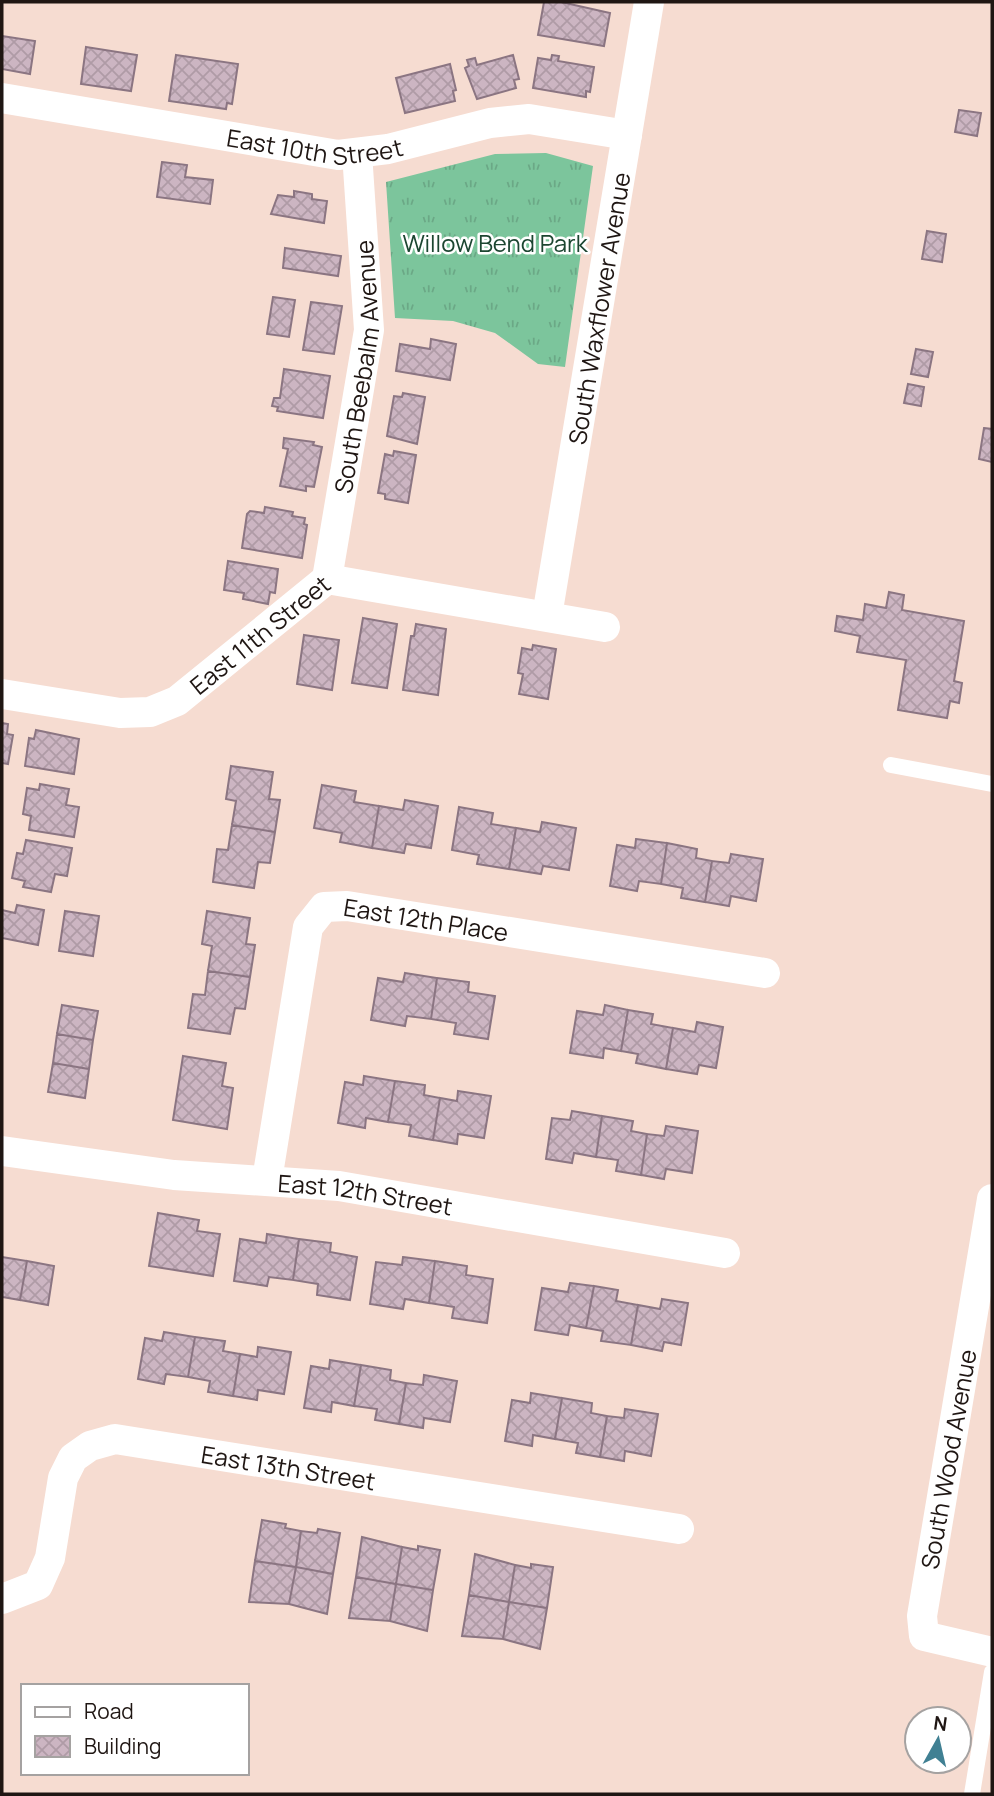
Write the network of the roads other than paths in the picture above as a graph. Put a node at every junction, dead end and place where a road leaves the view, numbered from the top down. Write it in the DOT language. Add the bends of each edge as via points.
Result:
graph roads {
  1 [pos="649,2"];
  2 [pos="2,98"];
  3 [pos="627,135"];
  4 [pos="357,153"];
  5 [pos="327,579"];
  6 [pos="547,616"];
  7 [pos="605,626"];
  8 [pos="2,694"];
  9 [pos="891,765"];
  10 [pos="992,784"];
  11 [pos="765,973"];
  12 [pos="2,1151"];
  13 [pos="267,1180"];
  14 [pos="992,1199"];
  15 [pos="725,1253"];
  16 [pos="679,1529"];
  17 [pos="2,1599"];
  18 [pos="992,1652"];
  19 [pos="992,1672"];
  20 [pos="972,1794"];
  1 -- 3 [label="street, South Waxflower Avenue"];
  2 -- 4 [label="street, East 10th Street" via="338,155"];
  3 -- 4 [label="street, East 10th Street" via="529,119"];
  3 -- 6 [label="street, South Waxflower Avenue"];
  4 -- 5 [label="street, South Beebalm Avenue" via="369,330"];
  5 -- 6 [label="street, East 11th Street"];
  5 -- 8 [label="street, East 11th Street" via="177,701 150,712 120,713"];
  6 -- 7 [label="street, East 11th Street"];
  9 -- 10 [label="lane"];
  11 -- 13 [label="street, East 12th Place" via="347,906 324,907 308,927"];
  12 -- 13 [label="street, East 12th Street" via="174,1175"];
  13 -- 15 [label="street, East 12th Street" via="339,1186"];
  14 -- 18 [label="street, South Wood Avenue" via="924,1598 924,1636"];
  16 -- 17 [label="street, East 13th Street" via="115,1439 90,1446 73,1458 63,1478 50,1558 38,1585"];
  19 -- 20 [label="lane"];
}
